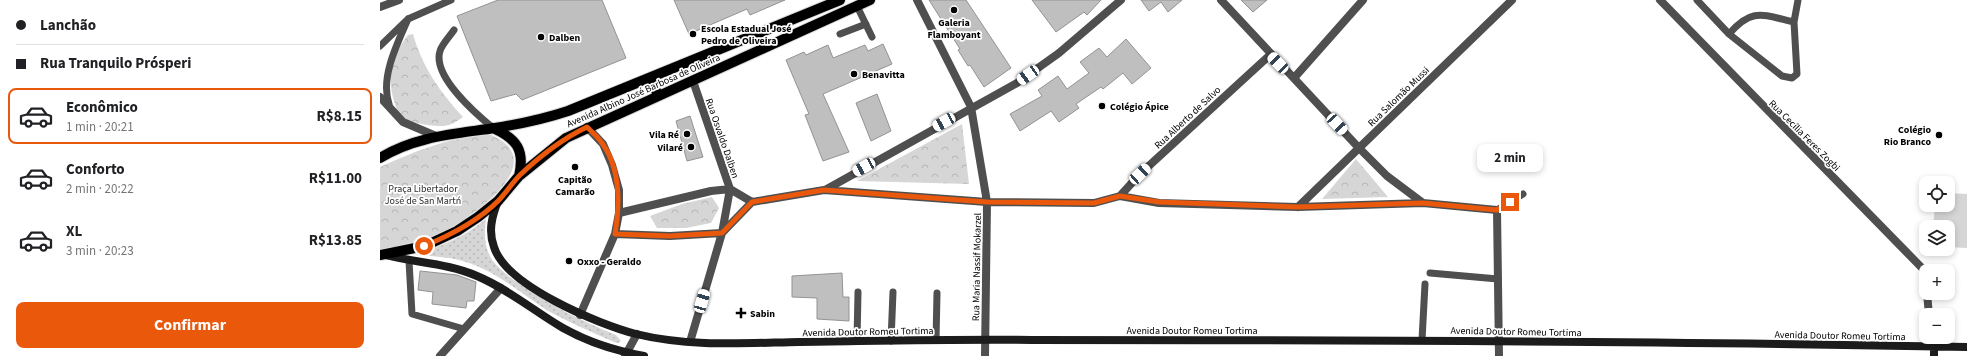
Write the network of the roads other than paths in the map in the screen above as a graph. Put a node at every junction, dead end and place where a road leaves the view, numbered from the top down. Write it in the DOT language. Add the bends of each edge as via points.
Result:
graph roads {
  1 [pos="399,0"];
  2 [pos="451,0"];
  3 [pos="840,0"];
  4 [pos="870,0"];
  5 [pos="917,0"];
  6 [pos="1121,0"];
  7 [pos="1221,0"];
  8 [pos="1363,0"];
  9 [pos="1512,0"];
  10 [pos="1660,0"];
  11 [pos="1697,0"];
  12 [pos="1798,0"];
  13 [pos="857,6"];
  14 [pos="380,7"];
  15 [pos="408,19"];
  16 [pos="1794,22"];
  17 [pos="866,24"];
  18 [pos="454,30"];
  19 [pos="840,34"];
  20 [pos="1729,34"];
  21 [pos="872,37"];
  22 [pos="380,46"];
  23 [pos="1270,55"];
  24 [pos="651,77"];
  25 [pos="1294,78"];
  26 [pos="693,80"];
  27 [pos="658,96"];
  28 [pos="380,97"];
  29 [pos="971,107"];
  30 [pos="392,111"];
  31 [pos="587,127"];
  32 [pos="493,128"];
  33 [pos="436,136"];
  34 [pos="1358,148"];
  35 [pos="380,158"];
  36 [pos="519,176"];
  37 [pos="730,189"];
  38 [pos="824,190"];
  39 [pos="1523,194"];
  40 [pos="1120,196"];
  41 [pos="498,201"];
  42 [pos="752,202"];
  43 [pos="987,202"];
  44 [pos="1423,203"];
  45 [pos="1298,207"];
  46 [pos="1497,210"];
  47 [pos="619,213"];
  48 [pos="722,233"];
  49 [pos="615,234"];
  50 [pos="382,255"];
  51 [pos="409,261"];
  52 [pos="1919,265"];
  53 [pos="1430,273"];
  54 [pos="1498,279"];
  55 [pos="1426,284"];
  56 [pos="501,288"];
  57 [pos="858,292"];
  58 [pos="893,292"];
  59 [pos="937,293"];
  60 [pos="580,315"];
  61 [pos="464,329"];
  62 [pos="637,334"];
  63 [pos="936,340"];
  64 [pos="985,340"];
  65 [pos="1422,340"];
  66 [pos="857,341"];
  67 [pos="891,341"];
  68 [pos="1499,341"];
  69 [pos="690,342"];
  70 [pos="1934,346"];
  71 [pos="1967,347"];
  72 [pos="626,355"];
  73 [pos="440,356"];
  74 [pos="644,356"];
  75 [pos="985,356"];
  76 [pos="1500,356"];
  77 [pos="1934,356"];
  1 -- 14 [label="street"];
  2 -- 15 [label="lane"];
  3 -- 24 [label="main road, Avenida Albino José Barbosa de Oliveira"];
  4 -- 13 [label="main road, Avenida Albino José Barbosa de Oliveira"];
  5 -- 29 [label="street, Rua Maria Nassif Mokarzel"];
  6 -- 29 [label="street" via="1059,53 1017,83"];
  7 -- 23 [label="street"];
  8 -- 25 [label="street"];
  9 -- 34 [label="street, Rua Salomão Mussi"];
  10 -- 52 [label="street, Rua Cecília Feres Zogbi"];
  11 -- 20 [label="lane"];
  12 -- 16 [label="lane"];
  13 -- 17 [label="lane"];
  13 -- 26 [label="main road, Avenida Albino José Barbosa de Oliveira"];
  15 -- 22 [label="lane"];
  15 -- 30 [label="lane" via="385,75 384,95"];
  16 -- 20 [label="lane" via="1760,15 1749,16 1739,22"];
  16 -- 20 [label="lane" via="1797,74 1792,78 1782,76"];
  17 -- 19 [label="lane"];
  17 -- 21 [label="lane"];
  18 -- 32 [label="lane" via="440,51 444,72 460,99"];
  23 -- 25 [label="street"];
  23 -- 40 [label="street, Rua Alberto de Salvo" via="1140,174"];
  24 -- 27 [label="main road"];
  24 -- 32 [label="main road, Avenida Albino José Barbosa de Oliveira" via="568,111 535,121"];
  25 -- 34 [label="street"];
  26 -- 27 [label="main road, Avenida Albino José Barbosa de Oliveira"];
  26 -- 37 [label="street, Rua Osvaldo Dalben"];
  27 -- 31 [label="main road, Avenida Albino José Barbosa de Oliveira"];
  28 -- 30 [label="street"];
  29 -- 38 [label="street"];
  29 -- 43 [label="street, Rua Maria Nassif Mokarzel"];
  30 -- 33 [label="street" via="403,122"];
  31 -- 36 [label="main road, Avenida Albino José Barbosa de Oliveira" via="566,138"];
  31 -- 47 [label="street" via="603,144 612,165 619,190"];
  32 -- 33 [label="main road, Avenida Albino José Barbosa de Oliveira"];
  32 -- 36 [label="main road" via="515,142 522,153"];
  33 -- 35 [label="main road, Avenida Albino José Barbosa de Oliveira" via="397,148"];
  34 -- 44 [label="street" via="1387,176"];
  34 -- 45 [label="street, Rua Salomão Mussi"];
  36 -- 41 [label="main road, Avenida Albino José Barbosa de Oliveira"];
  37 -- 42 [label="street"];
  37 -- 47 [label="street" via="688,195"];
  37 -- 48 [label="street, Rua Osvaldo Dalben"];
  38 -- 42 [label="street"];
  38 -- 43 [label="street"];
  39 -- 46 [label="lane"];
  40 -- 43 [label="street" via="1094,203"];
  40 -- 45 [label="street" via="1159,202"];
  41 -- 50 [label="main road, Avenida Albino José Barbosa de Oliveira" via="478,217 441,239 410,250"];
  41 -- 60 [label="main road, Avenida Doutor Romeu Tortima" via="492,216 491,232 494,248 500,260 530,285"];
  42 -- 48 [label="street"];
  43 -- 64 [label="street, Rua Maria Nassif Mokarzel"];
  44 -- 45 [label="street"];
  44 -- 46 [label="street"];
  46 -- 54 [label="street"];
  47 -- 49 [label="street"];
  48 -- 49 [label="street" via="670,236"];
  48 -- 69 [label="street, Rua Osvaldo Dalben"];
  49 -- 60 [label="street"];
  50 -- 51 [label="main road"];
  51 -- 56 [label="main road" via="453,268"];
  51 -- 61 [label="lane" via="412,314"];
  53 -- 54 [label="lane"];
  54 -- 68 [label="street"];
  55 -- 65 [label="lane"];
  56 -- 61 [label="street"];
  56 -- 72 [label="main road" via="564,328"];
  57 -- 66 [label="lane"];
  58 -- 67 [label="lane"];
  59 -- 63 [label="lane"];
  60 -- 62 [label="main road, Avenida Doutor Romeu Tortima"];
  61 -- 73 [label="street"];
  62 -- 69 [label="main road, Avenida Doutor Romeu Tortima" via="663,340"];
  62 -- 72 [label="street"];
  63 -- 64 [label="main road, Avenida Doutor Romeu Tortima"];
  63 -- 67 [label="main road, Avenida Doutor Romeu Tortima"];
  64 -- 65 [label="main road, Avenida Doutor Romeu Tortima"];
  64 -- 75 [label="street, Rua Maria Nassif Mokarzel"];
  65 -- 68 [label="main road, Avenida Doutor Romeu Tortima"];
  66 -- 67 [label="main road, Avenida Doutor Romeu Tortima"];
  66 -- 69 [label="main road, Avenida Doutor Romeu Tortima" via="725,344"];
  68 -- 70 [label="main road, Avenida Doutor Romeu Tortima"];
  68 -- 76 [label="street"];
  70 -- 71 [label="main road, Avenida Doutor Romeu Tortima"];
  70 -- 77 [label="main road"];
  72 -- 74 [label="main road"];
}
